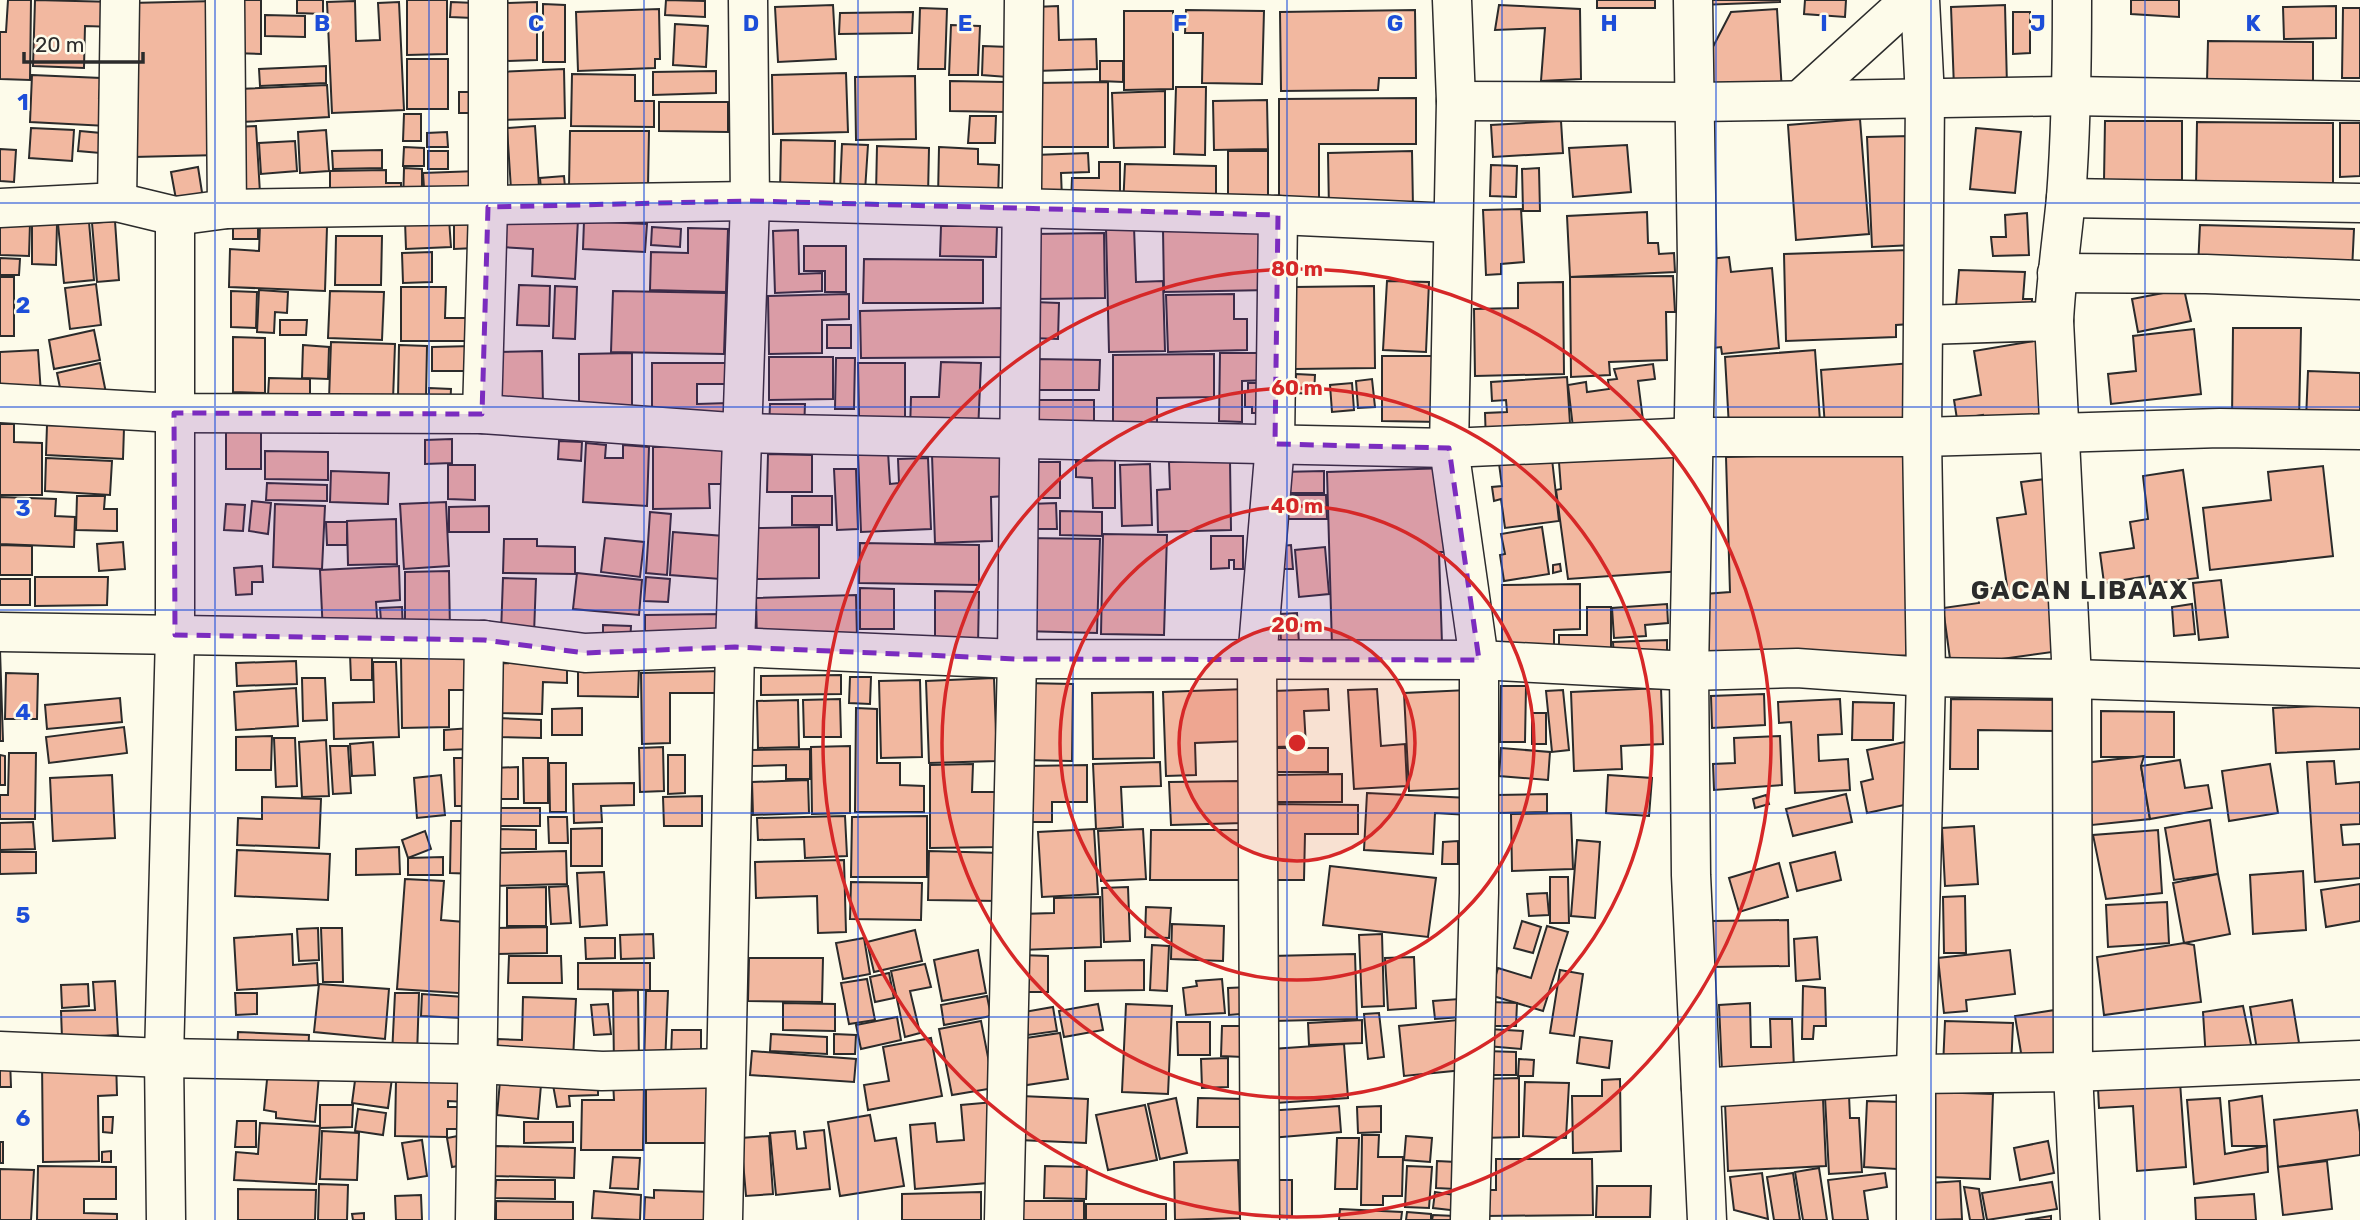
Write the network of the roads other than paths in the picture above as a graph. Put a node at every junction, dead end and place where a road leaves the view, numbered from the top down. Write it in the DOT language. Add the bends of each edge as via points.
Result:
graph roads {
  1 [pos="120,0"];
  2 [pos="225,0"];
  3 [pos="488,0"];
  4 [pos="748,0"];
  5 [pos="1024,0"];
  6 [pos="1452,0"];
  7 [pos="1693,0"];
  8 [pos="1910,0"];
  9 [pos="1920,0"];
  10 [pos="2072,0"];
  11 [pos="2071,96"];
  12 [pos="1926,97"];
  13 [pos="1800,100"];
  14 [pos="2360,101"];
  15 [pos="1455,102"];
  16 [pos="1696,103"];
  17 [pos="2066,198"];
  18 [pos="750,201"];
  19 [pos="117,202"];
  20 [pos="2360,204"];
  21 [pos="488,207"];
  22 [pos="0,208"];
  23 [pos="227,209"];
  24 [pos="1022,210"];
  25 [pos="1278,215"];
  26 [pos="175,216"];
  27 [pos="1453,223"];
  28 [pos="2057,273"];
  29 [pos="2360,280"];
  30 [pos="2054,321"];
  31 [pos="1924,325"];
  32 [pos="0,403"];
  33 [pos="174,413"];
  34 [pos="482,414"];
  35 [pos="2360,429"];
  36 [pos="744,433"];
  37 [pos="2061,434"];
  38 [pos="1695,437"];
  39 [pos="1922,437"];
  40 [pos="1020,440"];
  41 [pos="1275,444"];
  42 [pos="1449,448"];
  43 [pos="0,632"];
  44 [pos="175,635"];
  45 [pos="484,640"];
  46 [pos="735,648"];
  47 [pos="1017,659"];
  48 [pos="1257,660"];
  49 [pos="1479,660"];
  50 [pos="1689,670"];
  51 [pos="1926,677"];
  52 [pos="2072,679"];
  53 [pos="2360,688"];
  54 [pos="0,1051"];
  55 [pos="164,1058"];
  56 [pos="2360,1060"];
  57 [pos="478,1064"];
  58 [pos="724,1068"];
  59 [pos="2073,1072"];
  60 [pos="1916,1074"];
  61 [pos="1701,1088"];
  62 [pos="166,1220"];
  63 [pos="475,1220"];
  64 [pos="723,1220"];
  65 [pos="1004,1220"];
  66 [pos="1259,1220"];
  67 [pos="1471,1220"];
  68 [pos="1707,1220"];
  69 [pos="1916,1220"];
  70 [pos="2080,1220"];
  1 -- 19 [label="street"];
  2 -- 23 [label="street"];
  3 -- 21 [label="street"];
  4 -- 18 [label="street"];
  5 -- 24 [label="street"];
  6 -- 15 [label="street"];
  7 -- 16 [label="street"];
  8 -- 13 [label="street"];
  9 -- 12 [label="street"];
  10 -- 11 [label="street"];
  11 -- 12 [label="street"];
  11 -- 14 [label="street"];
  11 -- 17 [label="street"];
  12 -- 13 [label="street"];
  12 -- 31 [label="street"];
  13 -- 16 [label="street"];
  15 -- 16 [label="street"];
  15 -- 27 [label="street"];
  16 -- 38 [label="street"];
  17 -- 20 [label="street"];
  17 -- 28 [label="street"];
  18 -- 21 [label="street"];
  18 -- 24 [label="street"];
  18 -- 36 [label="street"];
  19 -- 22 [label="street"];
  19 -- 26 [label="street"];
  21 -- 23 [label="street"];
  21 -- 34 [label="street"];
  23 -- 26 [label="street"];
  24 -- 25 [label="street"];
  24 -- 40 [label="street"];
  25 -- 27 [label="street"];
  25 -- 41 [label="street"];
  26 -- 33 [label="street"];
  27 -- 42 [label="street"];
  28 -- 29 [label="street"];
  28 -- 30 [label="street"];
  30 -- 31 [label="street"];
  30 -- 37 [label="street"];
  31 -- 39 [label="street"];
  32 -- 33 [label="street"];
  33 -- 34 [label="street"];
  33 -- 44 [label="street"];
  34 -- 36 [label="street"];
  35 -- 37 [label="street"];
  36 -- 40 [label="street"];
  36 -- 46 [label="street"];
  37 -- 39 [label="street"];
  37 -- 52 [label="street"];
  38 -- 39 [label="street"];
  38 -- 42 [label="street"];
  38 -- 50 [label="street"];
  39 -- 51 [label="street"];
  40 -- 41 [label="street"];
  40 -- 47 [label="street"];
  41 -- 42 [label="street"];
  41 -- 48 [label="street"];
  42 -- 49 [label="street"];
  43 -- 44 [label="street"];
  44 -- 45 [label="street"];
  44 -- 55 [label="street"];
  45 -- 46 [label="street" via="585,653"];
  45 -- 57 [label="street"];
  46 -- 47 [label="street"];
  46 -- 58 [label="street"];
  47 -- 48 [label="street"];
  47 -- 65 [label="street"];
  48 -- 49 [label="street"];
  48 -- 66 [label="street"];
  49 -- 50 [label="street"];
  49 -- 67 [label="street"];
  50 -- 51 [label="street" via="1797,668"];
  50 -- 61 [label="street" via="1691,875"];
  51 -- 52 [label="street"];
  51 -- 60 [label="street"];
  52 -- 53 [label="street"];
  52 -- 59 [label="street"];
  54 -- 55 [label="street"];
  55 -- 57 [label="street"];
  55 -- 62 [label="street"];
  56 -- 59 [label="street"];
  57 -- 58 [label="street" via="602,1071"];
  57 -- 63 [label="street"];
  58 -- 64 [label="street"];
  59 -- 60 [label="street"];
  59 -- 70 [label="street"];
  60 -- 61 [label="street"];
  60 -- 69 [label="street"];
  61 -- 68 [label="street"];
}
